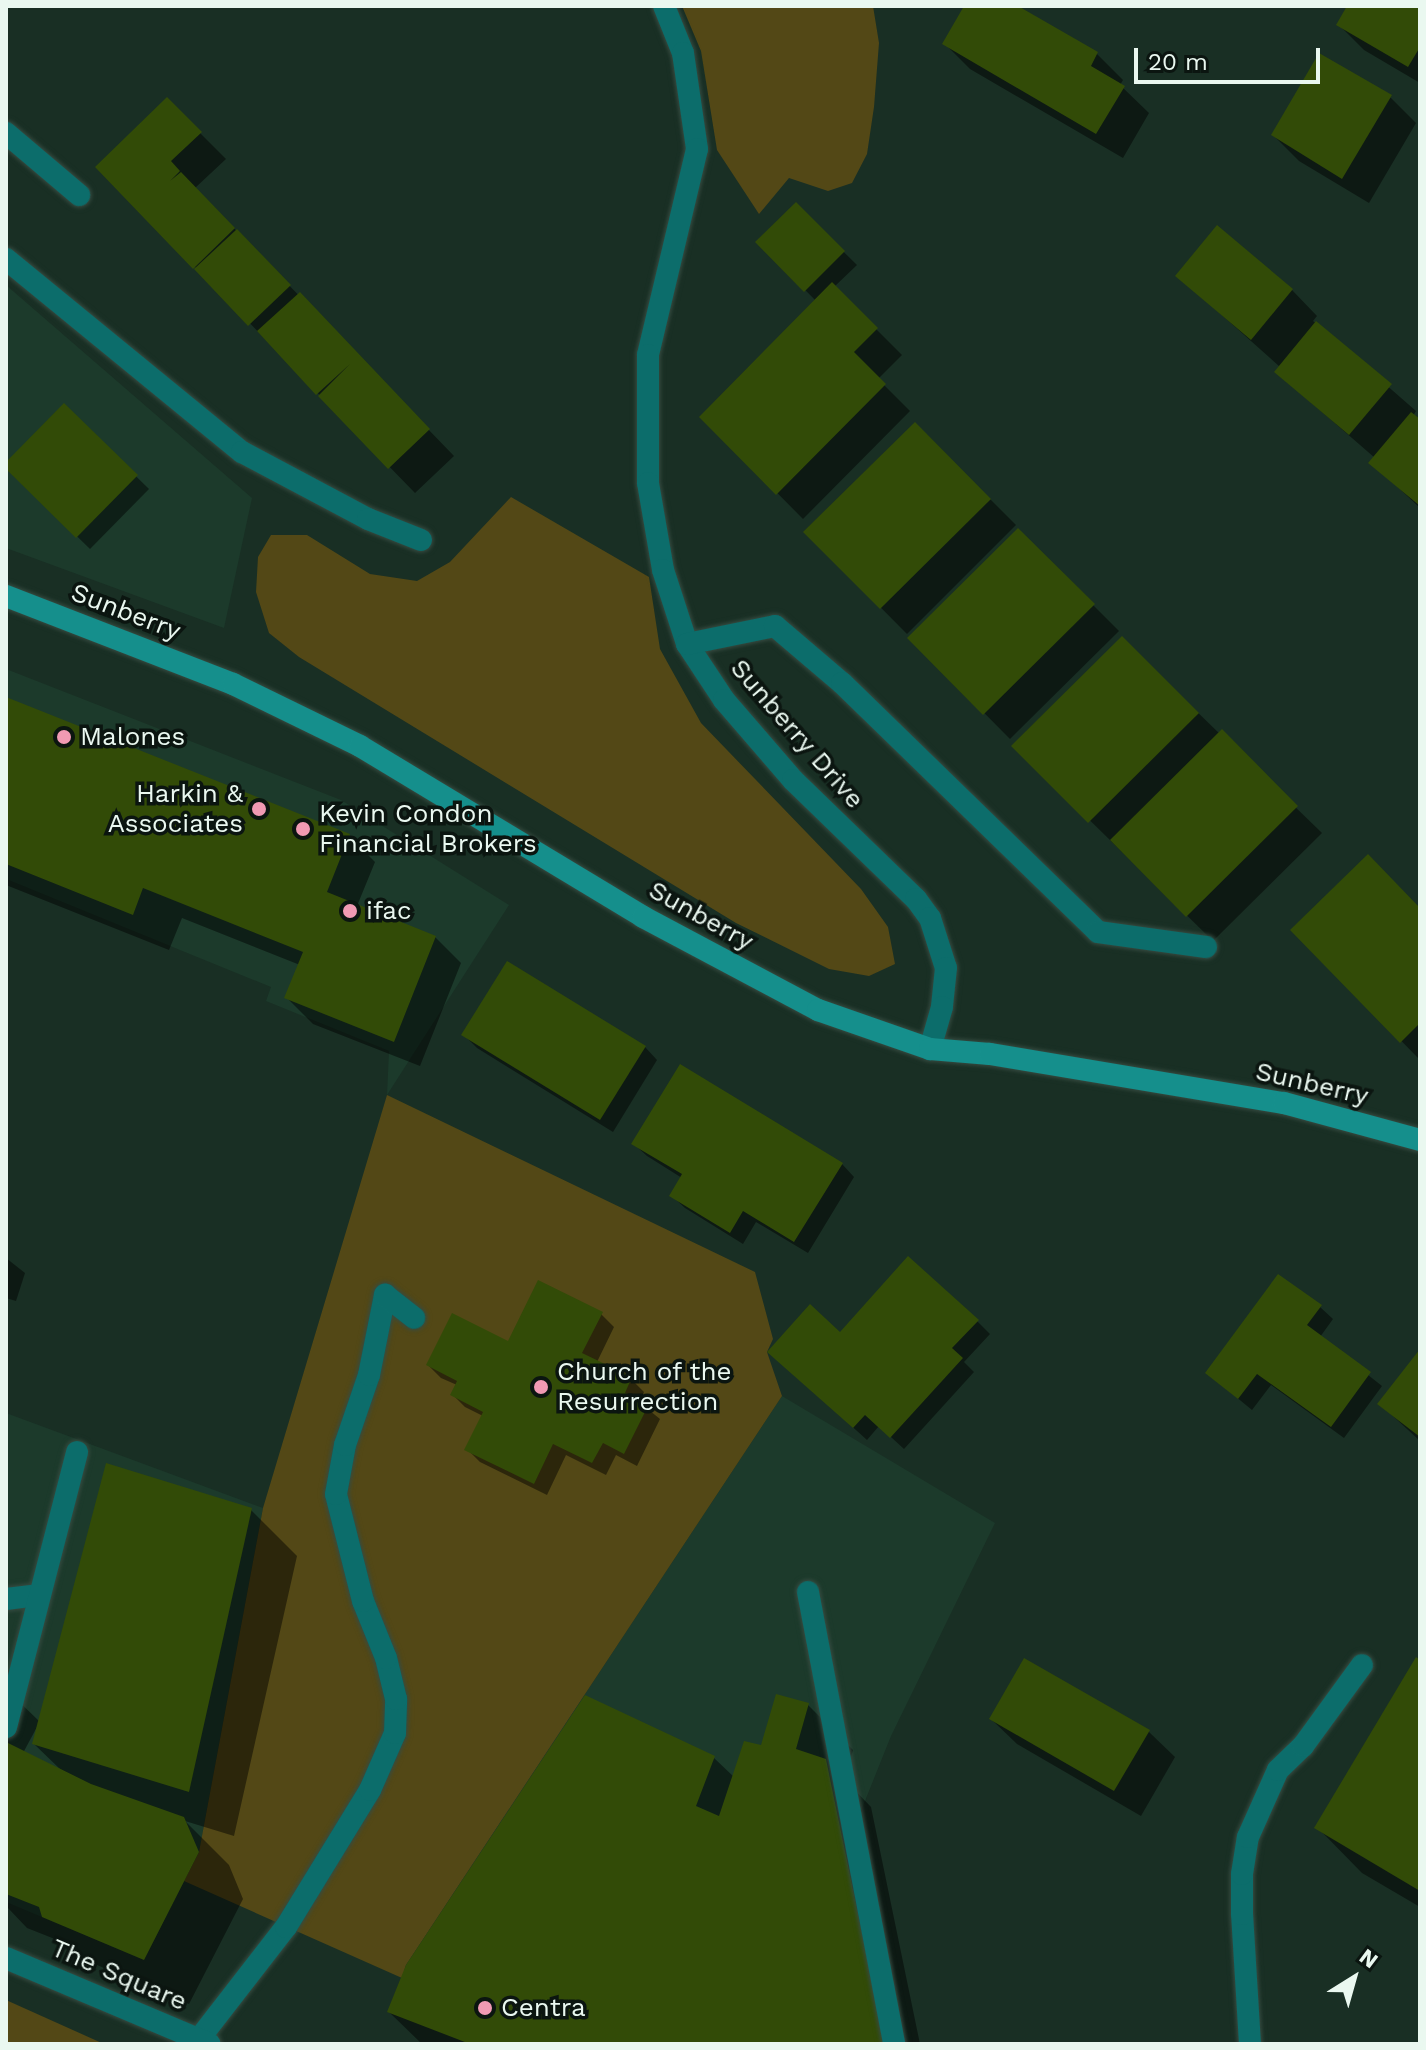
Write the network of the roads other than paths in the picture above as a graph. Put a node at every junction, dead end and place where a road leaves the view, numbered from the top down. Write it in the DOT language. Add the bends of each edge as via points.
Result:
graph roads {
  1 [pos="664,6"];
  2 [pos="6,133"];
  3 [pos="79,195"];
  4 [pos="6,259"];
  5 [pos="421,540"];
  6 [pos="6,596"];
  7 [pos="687,644"];
  8 [pos="1206,947"];
  9 [pos="930,1049"];
  10 [pos="1420,1140"];
  11 [pos="414,1318"];
  12 [pos="77,1452"];
  13 [pos="808,1592"];
  14 [pos="40,1595"];
  15 [pos="6,1599"];
  16 [pos="1362,1665"];
  17 [pos="6,1727"];
  18 [pos="6,1958"];
  19 [pos="205,2042"];
  20 [pos="894,2044"];
  21 [pos="1250,2044"];
  1 -- 7 [label="street, Sunberry Drive" via="683,53 697,149 648,355 648,483 663,570"];
  2 -- 3 [label="street"];
  4 -- 5 [label="street" via="242,452 368,519"];
  6 -- 9 [label="main road, Sunberry" via="233,684 360,746 670,932 818,1010"];
  7 -- 8 [label="street" via="775,626 842,683 1098,932"];
  7 -- 9 [label="street, Sunberry Drive" via="724,700 793,780 930,918 946,968"];
  9 -- 10 [label="main road, Sunberry" via="990,1054 1284,1103"];
  11 -- 19 [label="street" via="385,1295 336,1494 363,1601 386,1658 396,1699 395,1733 370,1790 286,1927"];
  12 -- 14 [label="street"];
  13 -- 20 [label="street"];
  14 -- 15 [label="street"];
  14 -- 17 [label="street"];
  16 -- 21 [label="street" via="1303,1746 1278,1770 1248,1837 1242,1914"];
  18 -- 19 [label="street, The Square"];
}
